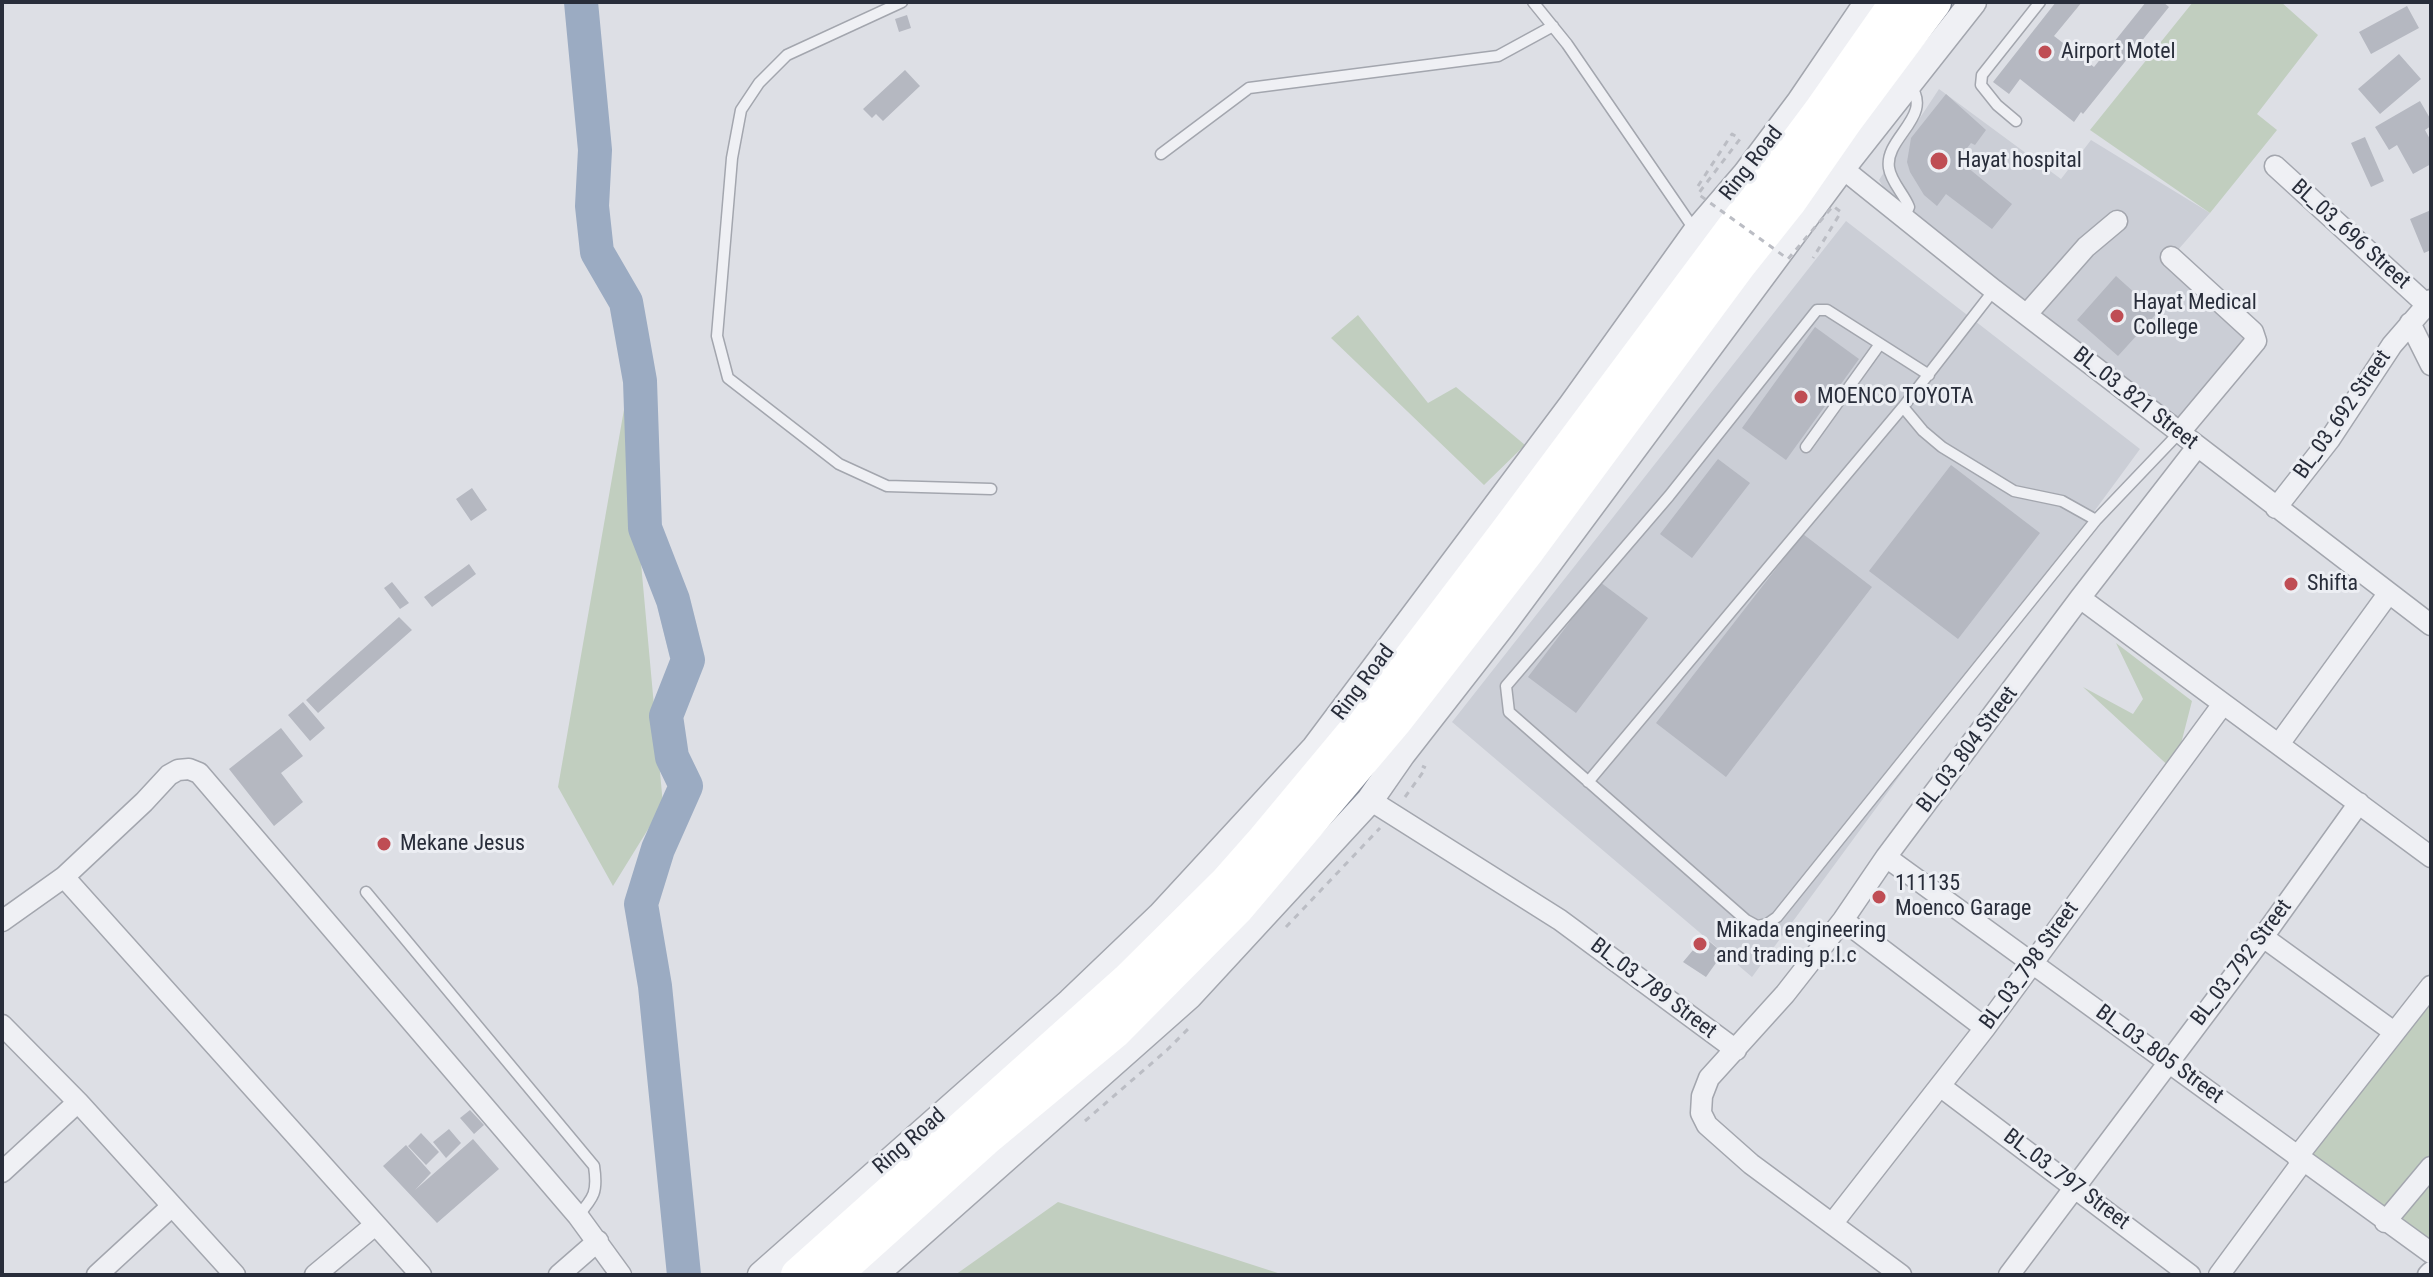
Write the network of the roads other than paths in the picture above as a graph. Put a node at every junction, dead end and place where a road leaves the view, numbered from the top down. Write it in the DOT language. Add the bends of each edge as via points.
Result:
graph roads {
  1 [pos="902,2"];
  2 [pos="1533,2"];
  3 [pos="1868,2"];
  4 [pos="1897,2"];
  5 [pos="1934,2"];
  6 [pos="1973,2"];
  7 [pos="2040,2"];
  8 [pos="1553,26"];
  9 [pos="1908,82"];
  10 [pos="2016,121"];
  11 [pos="1161,154"];
  12 [pos="2275,166"];
  13 [pos="1842,168"];
  14 [pos="1904,218"];
  15 [pos="2117,221"];
  16 [pos="1696,232"];
  17 [pos="2171,257"];
  18 [pos="1994,290"];
  19 [pos="2429,302"];
  20 [pos="2027,314"];
  21 [pos="2410,323"];
  22 [pos="1880,344"];
  23 [pos="2431,365"];
  24 [pos="1929,375"];
  25 [pos="1903,407"];
  26 [pos="2179,433"];
  27 [pos="1806,447"];
  28 [pos="2197,447"];
  29 [pos="991,489"];
  30 [pos="2276,508"];
  31 [pos="2096,520"];
  32 [pos="2388,594"];
  33 [pos="2080,598"];
  34 [pos="2431,625"];
  35 [pos="2223,704"];
  36 [pos="2279,744"];
  37 [pos="1588,782"];
  38 [pos="1370,800"];
  39 [pos="2359,803"];
  40 [pos="1886,857"];
  41 [pos="2431,857"];
  42 [pos="64,877"];
  43 [pos="366,892"];
  44 [pos="1843,920"];
  45 [pos="2,921"];
  46 [pos="2263,937"];
  47 [pos="2034,963"];
  48 [pos="2431,986"];
  49 [pos="2,1025"];
  50 [pos="1985,1028"];
  51 [pos="2394,1032"];
  52 [pos="1736,1050"];
  53 [pos="2168,1061"];
  54 [pos="1940,1086"];
  55 [pos="78,1102"];
  56 [pos="2300,1159"];
  57 [pos="2431,1167"];
  58 [pos="2,1172"];
  59 [pos="2074,1186"];
  60 [pos="172,1206"];
  61 [pos="578,1216"];
  62 [pos="2385,1222"];
  63 [pos="1832,1224"];
  64 [pos="375,1225"];
  65 [pos="598,1241"];
  66 [pos="2431,1253"];
  67 [pos="97,1275"];
  68 [pos="235,1275"];
  69 [pos="315,1275"];
  70 [pos="421,1275"];
  71 [pos="559,1275"];
  72 [pos="621,1275"];
  73 [pos="761,1275"];
  74 [pos="798,1275"];
  75 [pos="834,1275"];
  76 [pos="874,1275"];
  77 [pos="1901,1275"];
  78 [pos="2009,1275"];
  79 [pos="2190,1275"];
  80 [pos="2219,1275"];
  1 -- 29 [label="lane" via="787,55 741,110 717,336 728,378 839,464 887,486"];
  2 -- 8 [label="lane"];
  3 -- 16 [label="street, Ring Road" via="1800,102"];
  4 -- 74 [label="highway, Ring Road" via="1506,533 1360,725 1265,839 1127,981"];
  5 -- 75 [label="highway, Ring Road" via="1501,586 1237,908 1114,1032"];
  6 -- 9 [label="street"];
  7 -- 10 [label="lane" via="1982,75 1981,85"];
  8 -- 11 [label="lane" via="1498,56 1249,88"];
  8 -- 16 [label="lane"];
  9 -- 13 [label="street"];
  9 -- 14 [label="lane" via="1916,92 1917,109 1889,156 1889,169 1909,207"];
  12 -- 19 [label="street, BL_03_696 Street"];
  13 -- 14 [label="street, BL_03_821 Street"];
  13 -- 38 [label="street"];
  14 -- 18 [label="street, BL_03_821 Street"];
  15 -- 20 [label="street" via="2086,247"];
  16 -- 73 [label="street, Ring Road" via="1315,748 1160,916 1070,1002"];
  17 -- 26 [label="street" via="2253,332 2256,341"];
  18 -- 20 [label="street, BL_03_821 Street"];
  18 -- 24 [label="lane"];
  19 -- 21 [label="street, BL_03_692 Street"];
  20 -- 26 [label="street, BL_03_821 Street"];
  21 -- 23 [label="street, BL_03_692 Street"];
  21 -- 30 [label="street, BL_03_692 Street"];
  22 -- 24 [label="lane"];
  22 -- 27 [label="lane"];
  22 -- 37 [label="lane" via="1827,310 1817,310 1669,496 1506,686 1509,712"];
  24 -- 25 [label="lane"];
  25 -- 31 [label="lane" via="1942,447 2014,491 2062,501"];
  25 -- 37 [label="lane"];
  26 -- 28 [label="street, BL_03_821 Street"];
  26 -- 31 [label="lane"];
  28 -- 30 [label="street, BL_03_821 Street"];
  28 -- 33 [label="street, BL_03_804 Street"];
  30 -- 32 [label="street, BL_03_821 Street"];
  31 -- 37 [label="lane" via="1767,924 1746,920"];
  32 -- 34 [label="street, BL_03_821 Street"];
  32 -- 36 [label="street"];
  33 -- 35 [label="street"];
  33 -- 40 [label="street, BL_03_804 Street"];
  35 -- 36 [label="street"];
  35 -- 47 [label="street, BL_03_798 Street"];
  36 -- 39 [label="street"];
  38 -- 52 [label="street, BL_03_789 Street" via="1560,920"];
  38 -- 76 [label="street" via="1189,996"];
  39 -- 41 [label="street"];
  39 -- 46 [label="street, BL_03_792 Street"];
  40 -- 44 [label="street, BL_03_804 Street"];
  40 -- 47 [label="street, BL_03_805 Street"];
  42 -- 45 [label="street"];
  42 -- 61 [label="street" via="169,775 189,769 199,773"];
  42 -- 64 [label="street"];
  43 -- 61 [label="lane" via="594,1166 595,1196"];
  44 -- 50 [label="street"];
  44 -- 52 [label="street, BL_03_804 Street"];
  46 -- 51 [label="street"];
  46 -- 53 [label="street, BL_03_792 Street"];
  47 -- 50 [label="street, BL_03_798 Street"];
  47 -- 53 [label="street, BL_03_805 Street"];
  48 -- 51 [label="street"];
  49 -- 55 [label="street"];
  50 -- 54 [label="street, BL_03_798 Street"];
  51 -- 56 [label="street"];
  52 -- 63 [label="street, BL_03_789 Street" via="1709,1078 1702,1096 1707,1125"];
  53 -- 56 [label="street, BL_03_805 Street"];
  53 -- 59 [label="street, BL_03_792 Street"];
  54 -- 59 [label="street, BL_03_797 Street"];
  54 -- 63 [label="street, BL_03_798 Street"];
  55 -- 58 [label="street"];
  55 -- 60 [label="street"];
  56 -- 62 [label="street, BL_03_805 Street"];
  56 -- 80 [label="street"];
  57 -- 62 [label="street"];
  59 -- 78 [label="street, BL_03_792 Street"];
  59 -- 79 [label="street, BL_03_797 Street"];
  60 -- 67 [label="street"];
  60 -- 68 [label="street"];
  61 -- 65 [label="street"];
  62 -- 66 [label="street, BL_03_805 Street"];
  63 -- 77 [label="street, BL_03_789 Street"];
  64 -- 69 [label="street"];
  64 -- 70 [label="street"];
  65 -- 71 [label="street"];
  65 -- 72 [label="street"];
}
